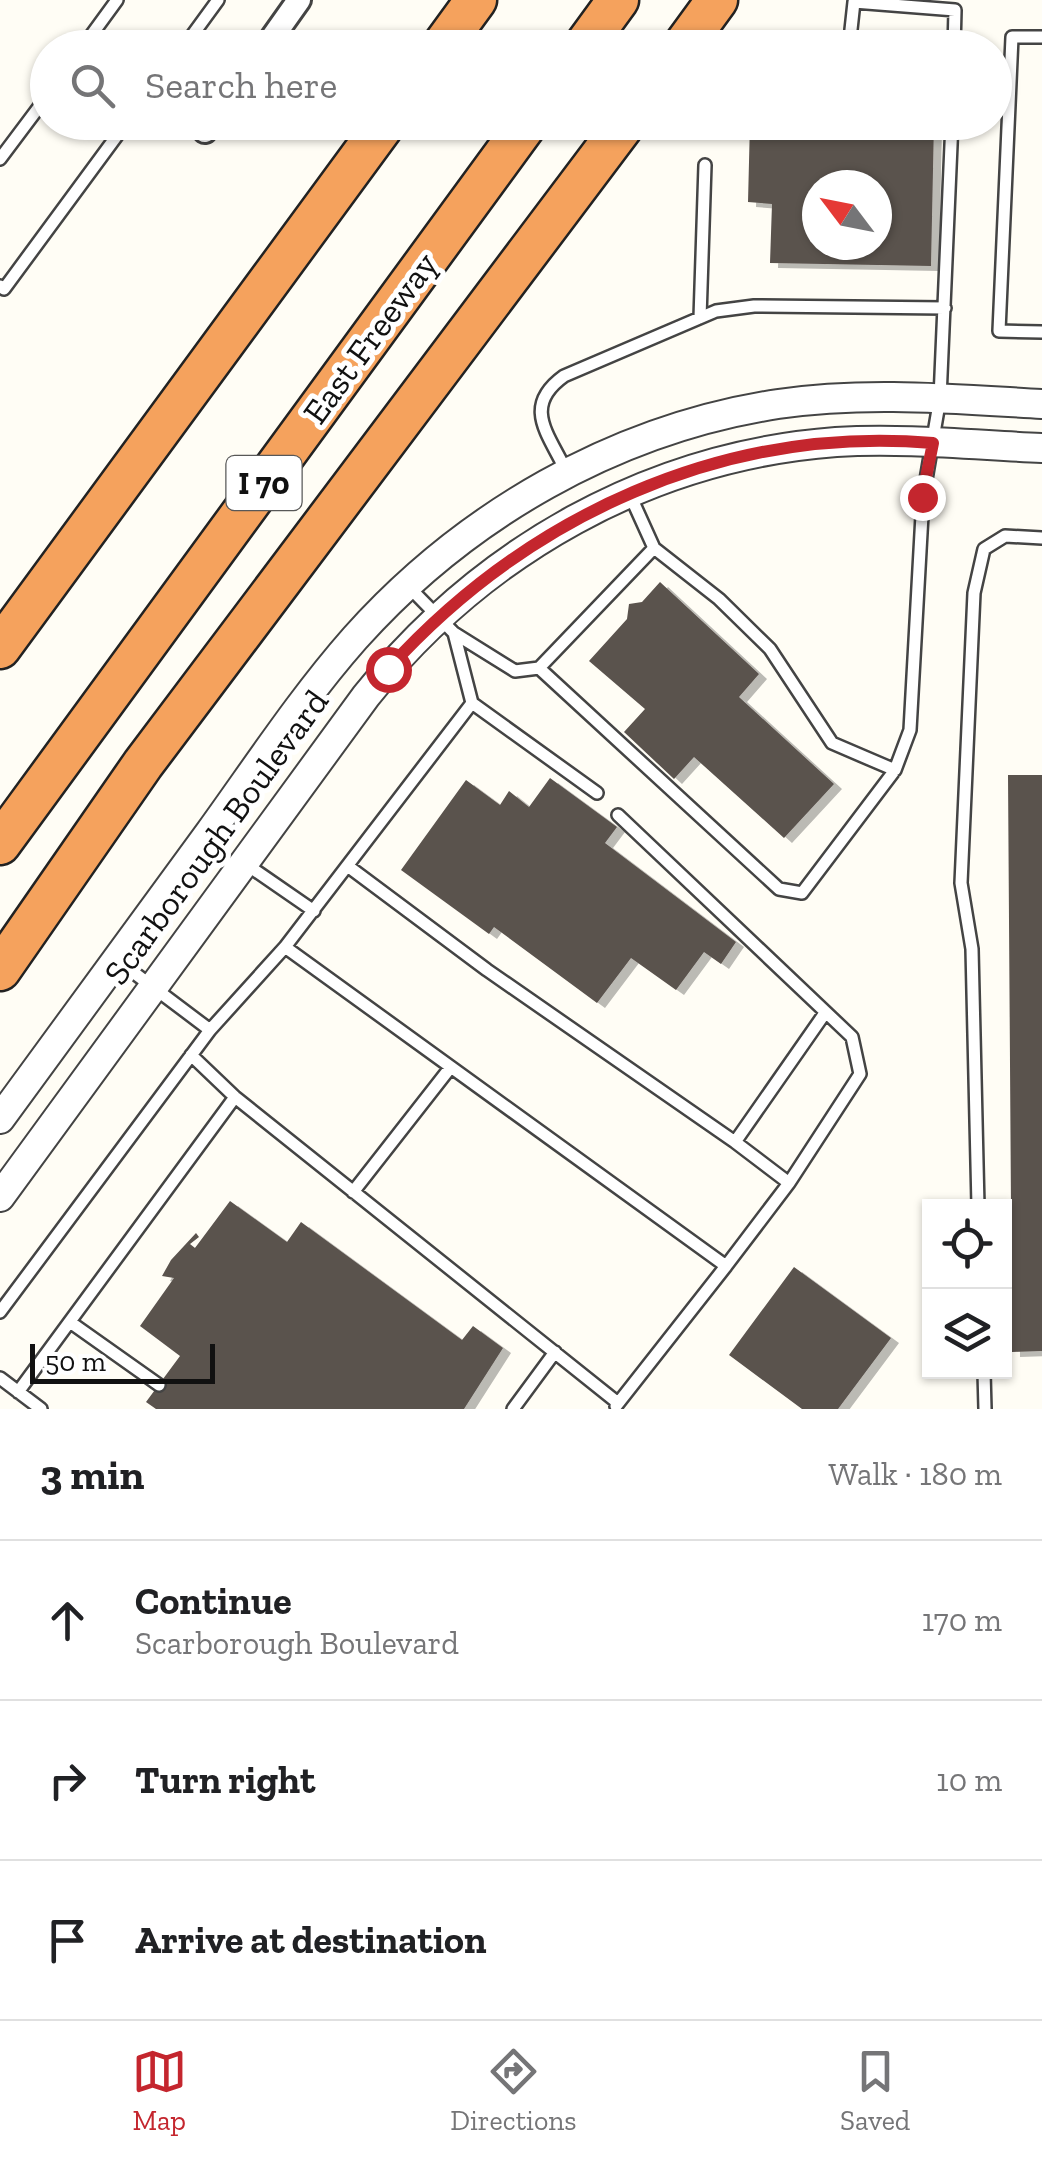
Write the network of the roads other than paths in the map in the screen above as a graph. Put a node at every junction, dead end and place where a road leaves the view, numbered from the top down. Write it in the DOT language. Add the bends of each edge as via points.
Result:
graph roads {
  1 [pos="117,0"];
  2 [pos="218,0"];
  3 [pos="299,0"];
  4 [pos="476,0"];
  5 [pos="618,0"];
  6 [pos="717,0"];
  7 [pos="95,30"];
  8 [pos="196,30"];
  9 [pos="278,30"];
  10 [pos="454,30"];
  11 [pos="596,30"];
  12 [pos="695,30"];
  13 [pos="851,30"];
  14 [pos="954,30"];
  15 [pos="1012,37"];
  16 [pos="1042,38"];
  17 [pos="30,119"];
  18 [pos="114,140"];
  19 [pos="373,140"];
  20 [pos="515,140"];
  21 [pos="612,140"];
  22 [pos="951,140"];
  23 [pos="1007,140"];
  24 [pos="0,159"];
  25 [pos="704,164"];
  26 [pos="0,286"];
  27 [pos="945,308"];
  28 [pos="700,318"];
  29 [pos="1042,332"];
  30 [pos="940,398"];
  31 [pos="1042,404"];
  32 [pos="933,443"];
  33 [pos="1042,448"];
  34 [pos="567,473"];
  35 [pos="628,493"];
  36 [pos="1042,538"];
  37 [pos="654,548"];
  38 [pos="407,585"];
  39 [pos="446,625"];
  40 [pos="0,648"];
  41 [pos="539,668"];
  42 [pos="472,703"];
  43 [pos="894,770"];
  44 [pos="597,793"];
  45 [pos="618,815"];
  46 [pos="0,844"];
  47 [pos="243,862"];
  48 [pos="350,867"];
  49 [pos="314,911"];
  50 [pos="285,946"];
  51 [pos="116,960"];
  52 [pos="0,970"];
  53 [pos="153,987"];
  54 [pos="826,1013"];
  55 [pos="210,1030"];
  56 [pos="191,1056"];
  57 [pos="450,1068"];
  58 [pos="235,1097"];
  59 [pos="0,1119"];
  60 [pos="736,1142"];
  61 [pos="789,1183"];
  62 [pos="353,1192"];
  63 [pos="0,1197"];
  64 [pos="978,1199"];
  65 [pos="726,1266"];
  66 [pos="0,1312"];
  67 [pos="70,1322"];
  68 [pos="554,1352"];
  69 [pos="0,1378"];
  70 [pos="984,1379"];
  71 [pos="159,1384"];
  72 [pos="18,1392"];
  73 [pos="616,1406"];
  74 [pos="41,1409"];
  75 [pos="513,1409"];
  76 [pos="986,1409"];
  1 -- 7 [label="lane"];
  2 -- 8 [label="lane"];
  3 -- 9 [label="street"];
  4 -- 10 [label="highway"];
  5 -- 11 [label="highway"];
  6 -- 12 [label="highway"];
  13 -- 14 [label="lane" via="854,2 955,10"];
  15 -- 16 [label="lane"];
  17 -- 24 [label="lane"];
  18 -- 26 [label="lane"];
  19 -- 40 [label="highway"];
  20 -- 46 [label="highway, East Freeway / I 70"];
  21 -- 52 [label="highway" via="143,764"];
  22 -- 27 [label="lane"];
  23 -- 29 [label="lane" via="999,331"];
  25 -- 28 [label="lane"];
  27 -- 28 [label="lane" via="754,306"];
  27 -- 30 [label="lane"];
  28 -- 34 [label="lane" via="564,376 546,390 539,412"];
  30 -- 31 [label="street, Scarborough Boulevard"];
  30 -- 32 [label="lane"];
  30 -- 34 [label="street, Scarborough Boulevard" via="851,397 743,410 652,435"];
  32 -- 33 [label="street, Scarborough Boulevard"];
  32 -- 35 [label="street, Scarborough Boulevard" via="838,442 773,450"];
  32 -- 43 [label="lane" via="922,497 910,730"];
  34 -- 38 [label="street, Scarborough Boulevard" via="484,523"];
  35 -- 37 [label="lane"];
  35 -- 39 [label="street, Scarborough Boulevard" via="491,572"];
  36 -- 64 [label="lane" via="1005,536 984,549 974,593 961,883 972,949"];
  37 -- 41 [label="lane"];
  37 -- 43 [label="lane" via="770,648 832,744"];
  38 -- 39 [label="lane"];
  38 -- 51 [label="street, Scarborough Boulevard" via="332,664"];
  39 -- 41 [label="lane" via="514,671"];
  39 -- 42 [label="lane"];
  39 -- 47 [label="street, Scarborough Boulevard" via="366,696"];
  41 -- 43 [label="lane" via="780,889 802,893"];
  42 -- 44 [label="lane"];
  42 -- 48 [label="lane"];
  45 -- 54 [label="lane"];
  47 -- 49 [label="lane"];
  47 -- 53 [label="street, Scarborough Boulevard"];
  48 -- 49 [label="lane"];
  48 -- 60 [label="lane"];
  49 -- 50 [label="lane"];
  50 -- 55 [label="lane"];
  50 -- 57 [label="lane"];
  51 -- 53 [label="lane"];
  51 -- 59 [label="street, Scarborough Boulevard"];
  53 -- 55 [label="lane"];
  53 -- 63 [label="street, Scarborough Boulevard"];
  54 -- 60 [label="lane"];
  54 -- 61 [label="lane" via="852,1037 860,1074"];
  55 -- 56 [label="lane"];
  56 -- 58 [label="lane"];
  56 -- 66 [label="lane"];
  57 -- 62 [label="lane"];
  57 -- 65 [label="lane"];
  58 -- 62 [label="lane"];
  58 -- 67 [label="lane"];
  60 -- 61 [label="lane"];
  61 -- 65 [label="lane"];
  62 -- 68 [label="lane"];
  65 -- 73 [label="lane"];
  67 -- 71 [label="lane"];
  67 -- 72 [label="lane"];
  68 -- 73 [label="lane"];
  68 -- 75 [label="lane"];
  69 -- 72 [label="lane"];
  70 -- 76 [label="lane"];
  72 -- 74 [label="lane"];
}
